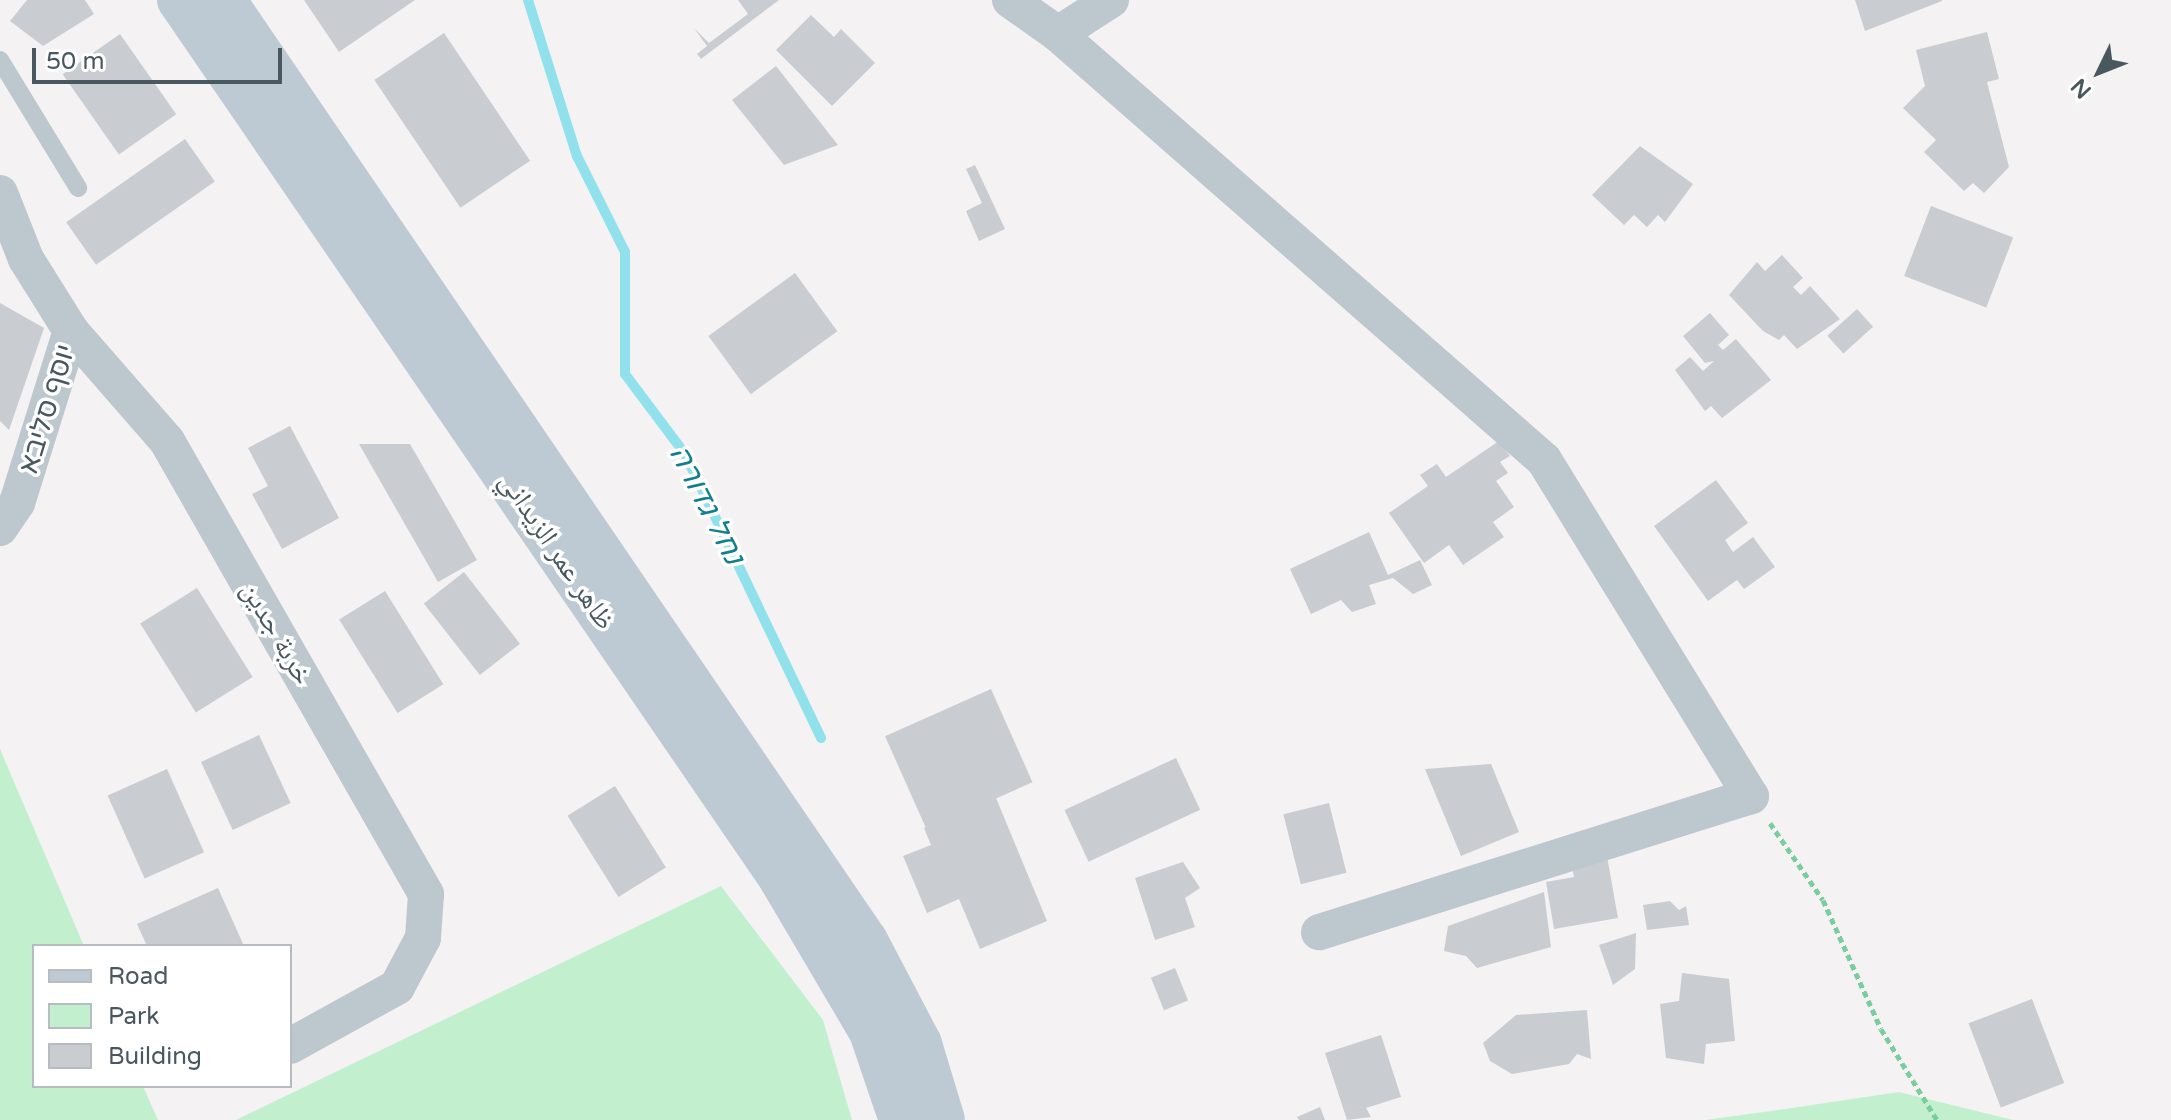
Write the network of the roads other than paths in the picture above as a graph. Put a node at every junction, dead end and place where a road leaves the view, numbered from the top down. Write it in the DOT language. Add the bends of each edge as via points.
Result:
graph roads {
  1 [pos="179,0"];
  2 [pos="224,0"];
  3 [pos="1010,0"];
  4 [pos="1111,0"];
  5 [pos="1058,34"];
  6 [pos="0,60"];
  7 [pos="78,188"];
  8 [pos="0,193"];
  9 [pos="71,331"];
  10 [pos="6,505"];
  11 [pos="1319,932"];
  12 [pos="292,1045"];
  13 [pos="901,1120"];
  14 [pos="943,1120"];
  1 -- 13 [label="main road, ظاهر عمر الزيداني" via="781,879 871,1032"];
  2 -- 14 [label="main road, ظاهر عمر الزيداني" via="866,941 920,1044"];
  3 -- 5 [label="street"];
  4 -- 5 [label="street"];
  5 -- 11 [label="street" via="1544,460 1751,796"];
  6 -- 7 [label="lane"];
  8 -- 9 [label="street, خربة جدين" via="26,259"];
  9 -- 10 [label="street, יוסף סליבא"];
  9 -- 12 [label="street, خربة جدين" via="167,441 426,894 423,938 397,987"];
}
